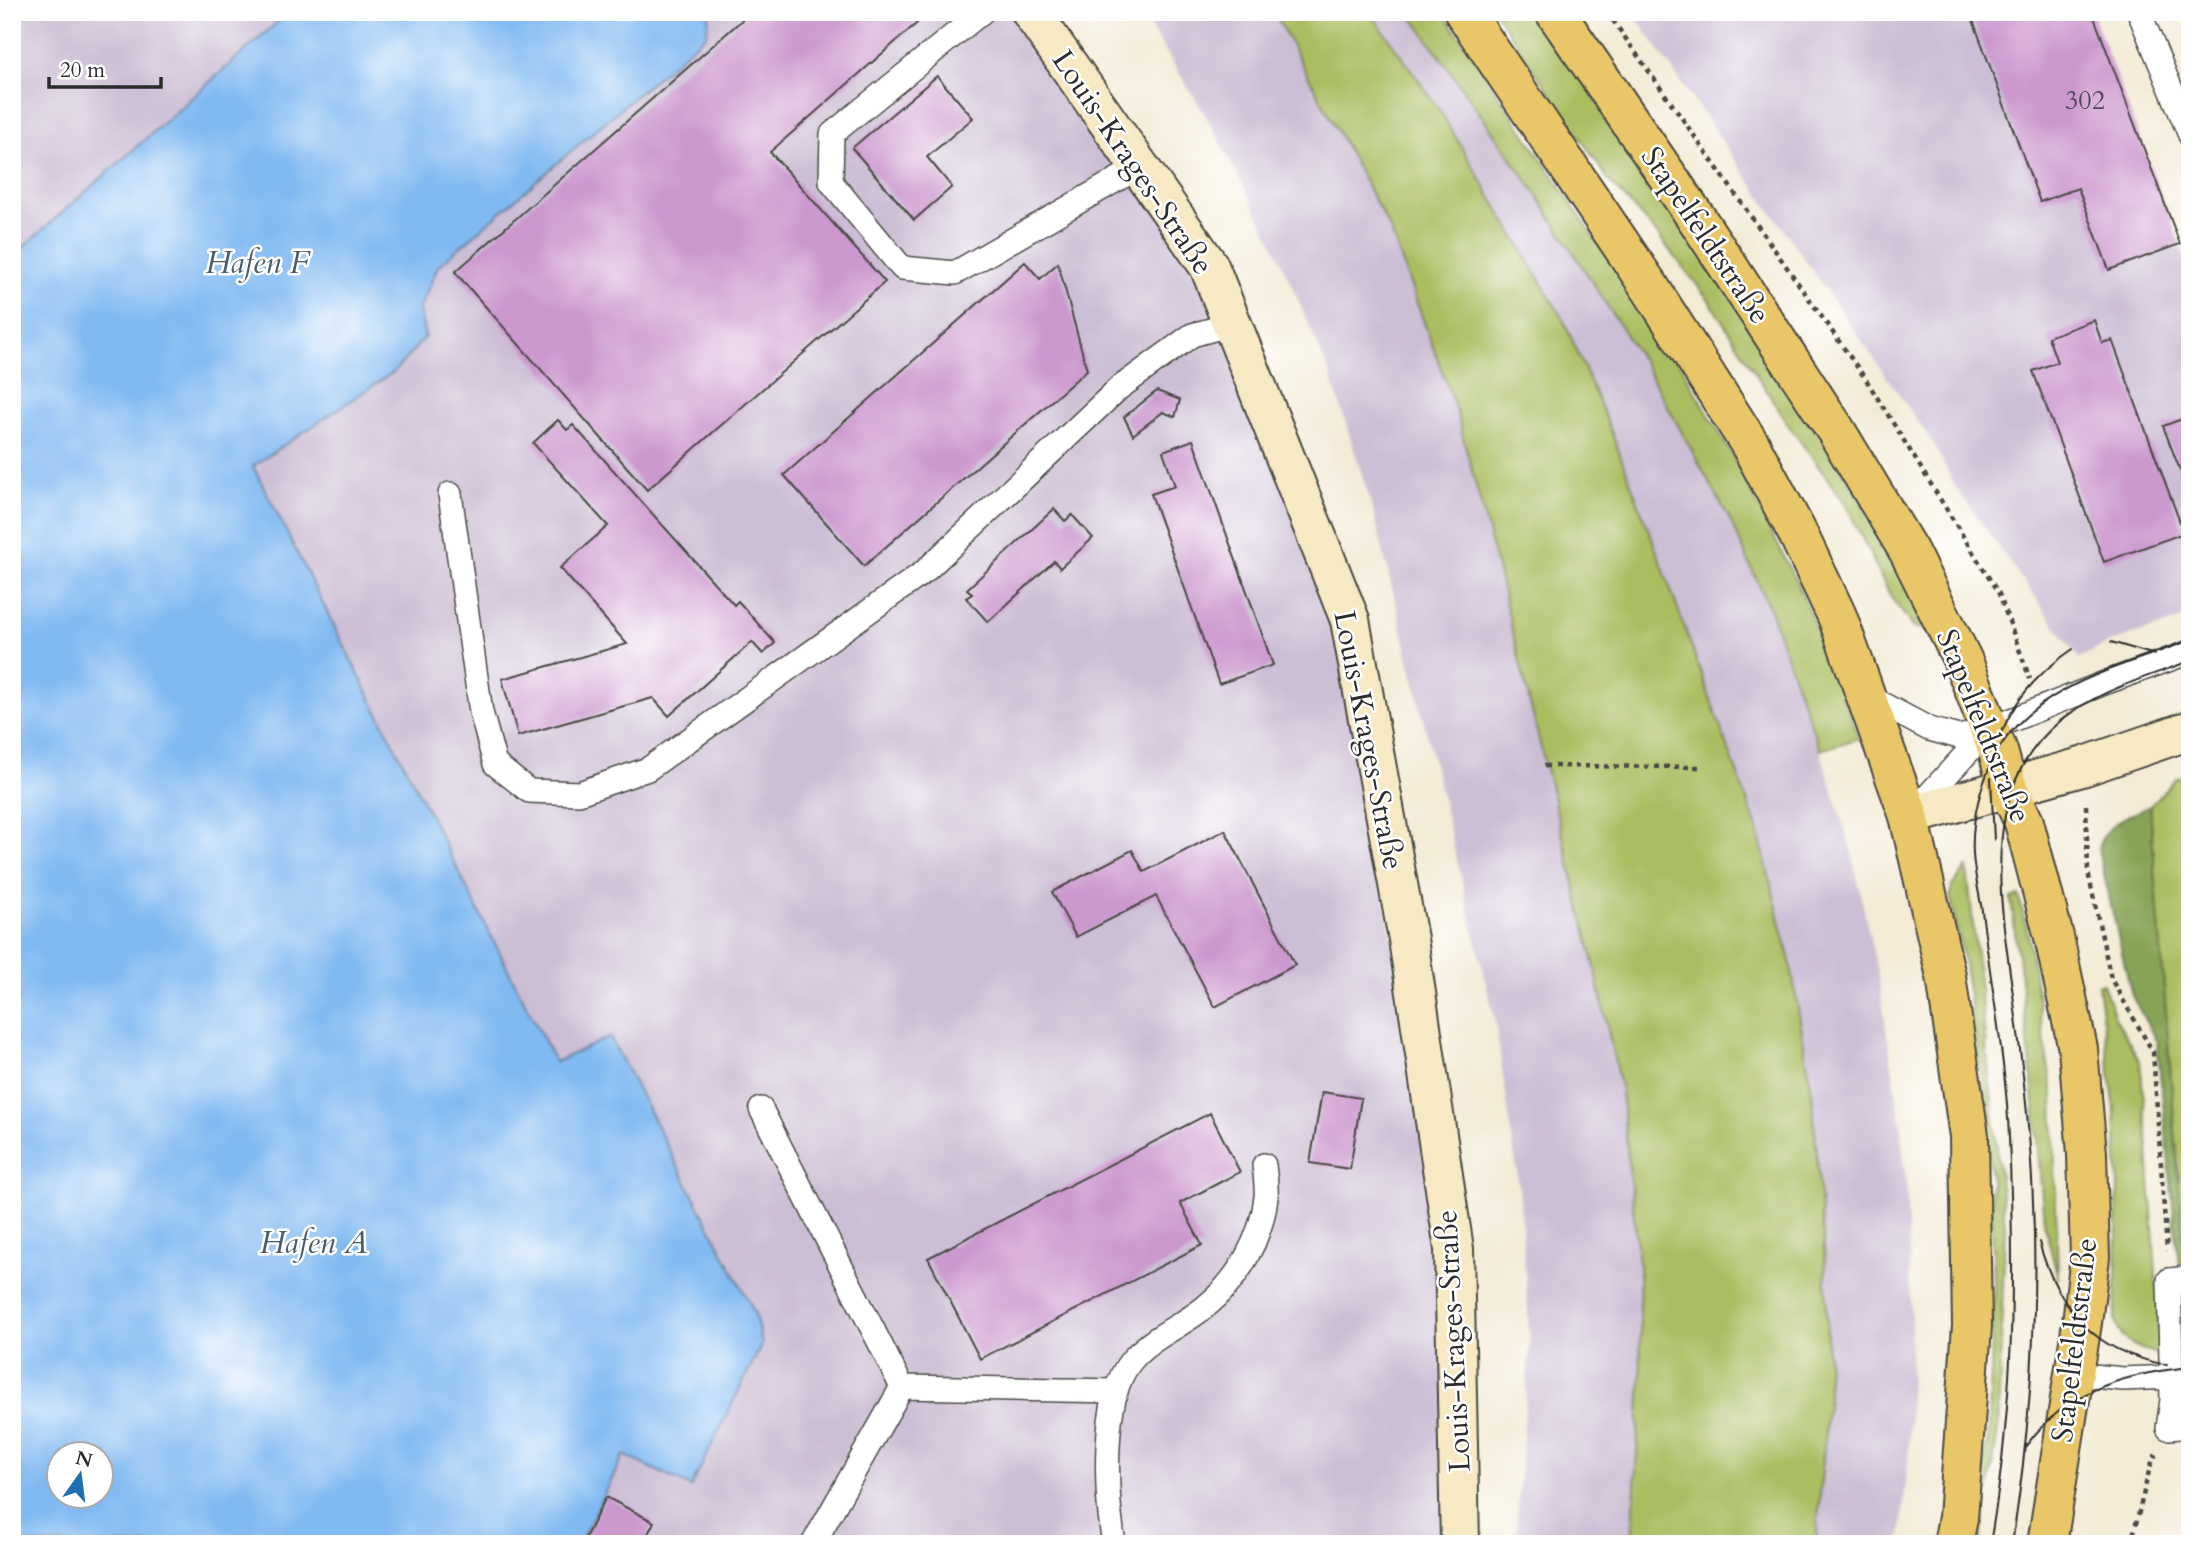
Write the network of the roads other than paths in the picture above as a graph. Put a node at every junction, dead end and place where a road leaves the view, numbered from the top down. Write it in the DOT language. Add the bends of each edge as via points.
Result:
graph roads {
  1 [pos="982,12"];
  2 [pos="1031,12"];
  3 [pos="1464,12"];
  4 [pos="1555,12"];
  5 [pos="2139,12"];
  6 [pos="2190,135"];
  7 [pos="1139,167"];
  8 [pos="1231,324"];
  9 [pos="450,494"];
  10 [pos="2190,652"];
  11 [pos="1865,695"];
  12 [pos="1989,729"];
  13 [pos="2190,730"];
  14 [pos="2008,788"];
  15 [pos="1909,816"];
  16 [pos="761,1109"];
  17 [pos="1264,1165"];
  18 [pos="2179,1279"];
  19 [pos="2073,1374"];
  20 [pos="2172,1377"];
  21 [pos="902,1387"];
  22 [pos="1116,1391"];
  23 [pos="2179,1427"];
  24 [pos="813,1544"];
  25 [pos="1114,1544"];
  26 [pos="1460,1544"];
  27 [pos="1953,1544"];
  28 [pos="2046,1544"];
  1 -- 7 [label="lane" via="832,134 831,182 902,268 955,273"];
  2 -- 7 [label="street, Louis-Krages-Straße"];
  3 -- 11 [label="main road" via="1751,446 1837,616"];
  4 -- 12 [label="main road, Stapelfeldtstraße" via="1835,429 1909,552"];
  5 -- 6 [label="lane"];
  7 -- 8 [label="street, Louis-Krages-Straße" via="1209,266"];
  8 -- 9 [label="lane" via="1192,335 1118,389 923,572 648,769 579,793 528,791 495,764 481,712"];
  8 -- 26 [label="street, Louis-Krages-Straße" via="1350,620 1408,939 1454,1249"];
  10 -- 12 [label="lane"];
  11 -- 12 [label="lane" via="1928,729 1959,737"];
  11 -- 15 [label="main road"];
  12 -- 14 [label="main road, Stapelfeldtstraße"];
  12 -- 15 [label="lane"];
  13 -- 14 [label="street"];
  14 -- 15 [label="street"];
  14 -- 19 [label="main road, Stapelfeldtstraße" via="2024,822 2078,1049 2090,1258"];
  15 -- 27 [label="main road" via="1946,975 1969,1136 1972,1326"];
  16 -- 21 [label="lane"];
  17 -- 22 [label="lane" via="1266,1197 1246,1259 1226,1288 1205,1307 1130,1362"];
  18 -- 20 [label="lane"];
  19 -- 20 [label="lane"];
  19 -- 28 [label="main road, Stapelfeldtstraße"];
  20 -- 23 [label="lane"];
  21 -- 22 [label="lane"];
  21 -- 24 [label="lane"];
  22 -- 25 [label="lane" via="1108,1444"];
}
